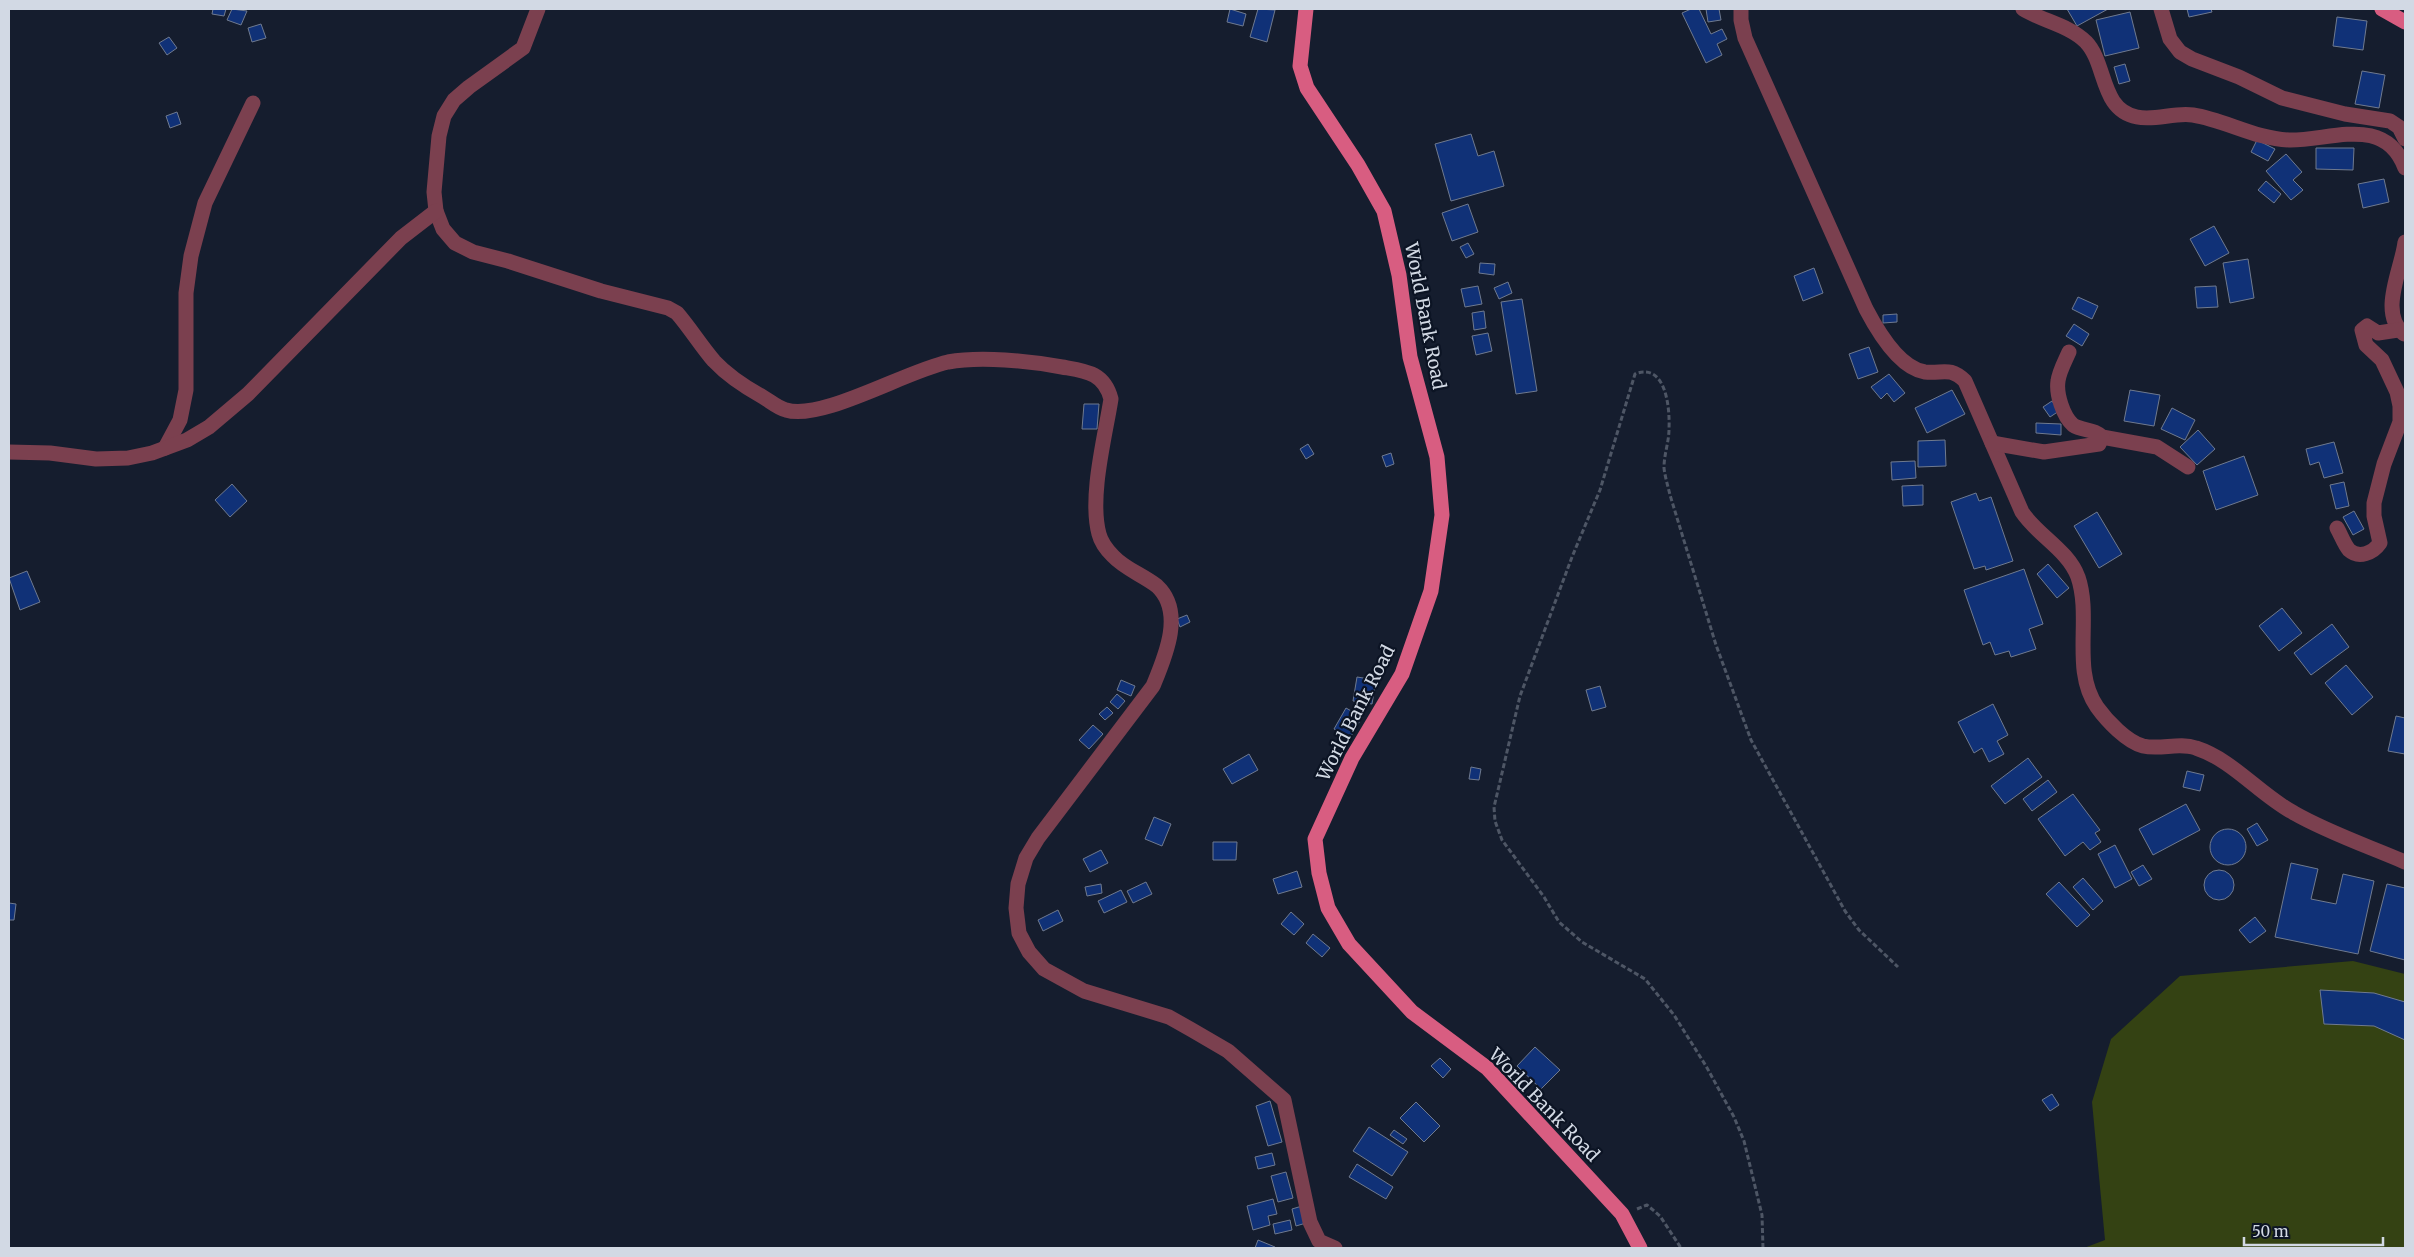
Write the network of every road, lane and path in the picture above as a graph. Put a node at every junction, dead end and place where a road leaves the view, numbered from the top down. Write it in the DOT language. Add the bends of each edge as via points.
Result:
graph roads {
  1 [pos="538,9"];
  2 [pos="1306,9"];
  3 [pos="1741,9"];
  4 [pos="2023,9"];
  5 [pos="2161,9"];
  6 [pos="2382,9"];
  7 [pos="2405,22"];
  8 [pos="252,103"];
  9 [pos="2405,139"];
  10 [pos="2405,168"];
  11 [pos="436,212"];
  12 [pos="2405,242"];
  13 [pos="2402,333"];
  14 [pos="2069,352"];
  15 [pos="2102,437"];
  16 [pos="1992,443"];
  17 [pos="166,448"];
  18 [pos="9,452"];
  19 [pos="2188,466"];
  20 [pos="2337,528"];
  21 [pos="2405,862"];
  22 [pos="1898,967"];
  23 [pos="1622,1214"];
  24 [pos="1335,1248"];
  25 [pos="1640,1248"];
  26 [pos="1681,1248"];
  27 [pos="1763,1248"];
  1 -- 11 [label="street" via="523,48 469,87 454,100 444,116 434,192"];
  2 -- 23 [label="main road, World Bank Road" via="1300,66 1307,88 1384,211 1400,274 1410,357 1437,457 1442,515 1431,591 1402,674 1352,758 1315,838 1323,890 1328,908 1349,944 1412,1012 1487,1068"];
  3 -- 16 [label="street" via="1745,38 1877,329 1894,352 1915,369 1957,374 1964,381"];
  4 -- 10 [label="street" via="2085,41 2095,53 2107,91 2127,113 2146,118 2169,114 2194,115 2289,140 2360,134 2391,146"];
  5 -- 9 [label="street" via="2170,39 2180,52 2192,59 2282,98 2344,114 2390,121 2399,127"];
  6 -- 7 [label="main road"];
  8 -- 17 [label="street" via="205,203 191,256 186,293 186,390 180,420"];
  11 -- 17 [label="street" via="401,238 248,394 209,427"];
  11 -- 24 [label="street" via="443,229 455,242 473,252 677,313 726,372 786,410 808,412 831,406 921,369 950,362 1036,362 1090,371 1101,378 1111,398 1099,472 1096,517 1099,536 1120,563 1157,586 1166,599 1171,630 1153,686 1026,858 1018,884 1019,934 1044,969 1084,991 1169,1017 1228,1051 1284,1100 1310,1222 1319,1241"];
  12 -- 13 [label="street" via="2392,306"];
  13 -- 20 [label="street" via="2378,333 2367,326 2362,330 2366,345 2382,360 2400,406 2400,422 2374,503 2380,543 2371,552 2357,554 2350,551"];
  14 -- 15 [label="street" via="2058,381 2060,400 2074,425"];
  15 -- 16 [label="street" via="2099,444 2088,447 2044,452"];
  15 -- 19 [label="street" via="2158,448"];
  16 -- 21 [label="street" via="2022,512 2030,524 2066,558 2077,576 2081,588 2089,691 2106,718 2143,746 2186,745 2197,748 2293,813"];
  17 -- 18 [label="street" via="128,458"];
  22 -- 27 [label="path" via="1859,930 1845,911 1751,740 1716,645 1670,495 1664,470 1669,430 1664,387 1651,373 1635,374 1600,490 1520,696 1496,800 1495,820 1502,840 1559,922 1582,942 1645,979 1680,1024 1720,1091 1744,1141 1762,1214"];
  23 -- 25 [label="main road, World Bank Road"];
  23 -- 26 [label="path" via="1647,1205 1660,1216"];
}
